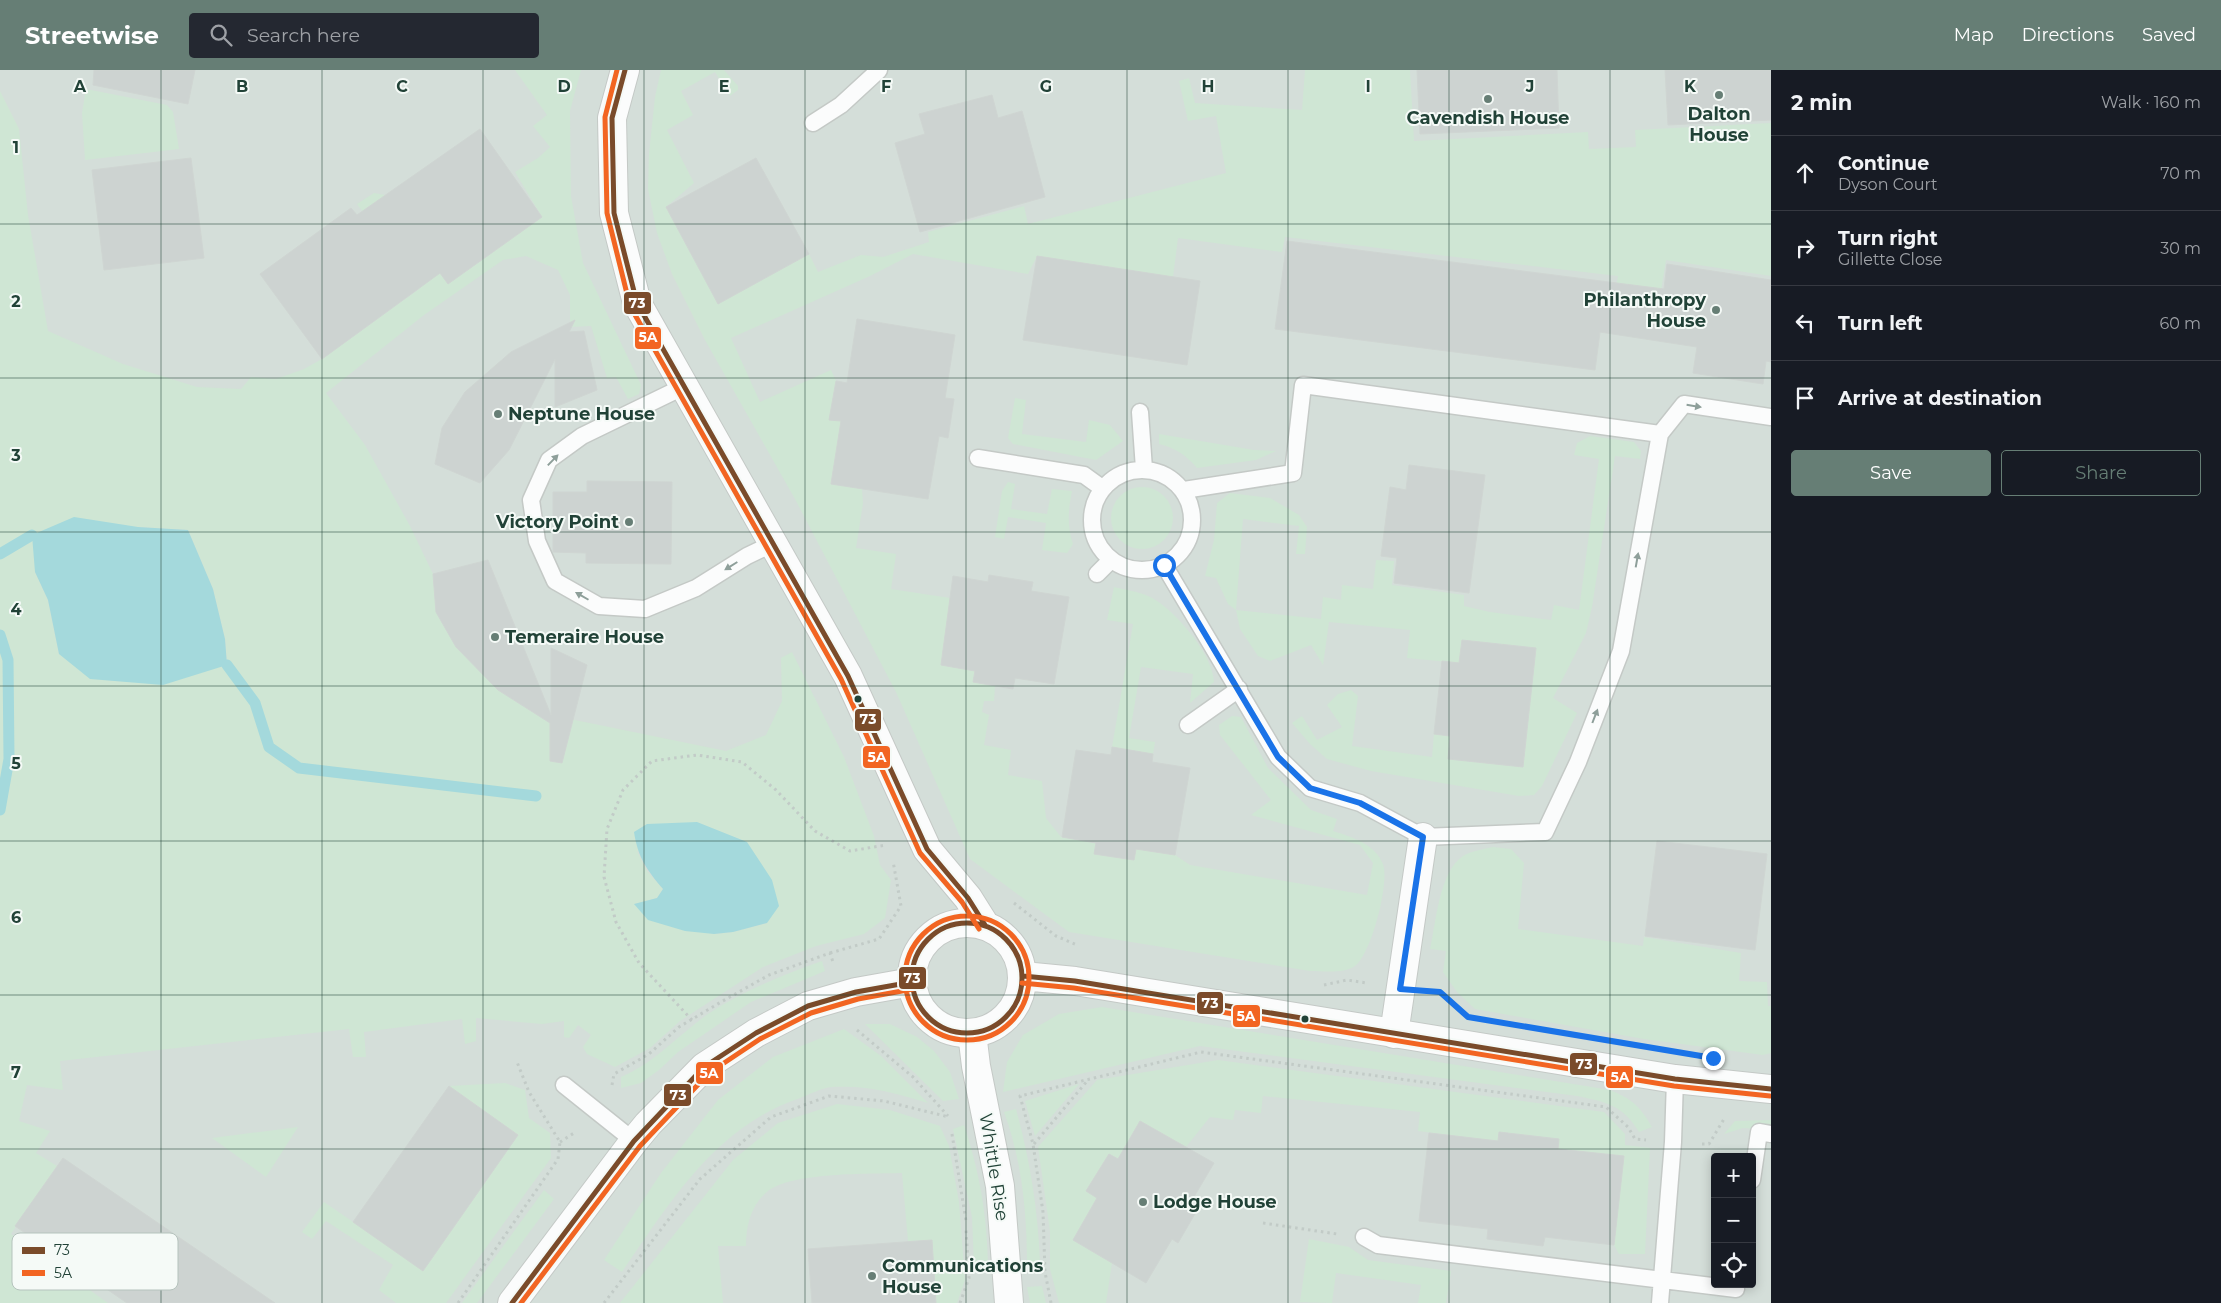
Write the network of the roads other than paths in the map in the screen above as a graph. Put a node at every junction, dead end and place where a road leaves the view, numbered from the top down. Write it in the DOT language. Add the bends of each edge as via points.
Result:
graph roads {
  1 [pos="625,70"];
  2 [pos="879,70"];
  3 [pos="813,123"];
  4 [pos="685,386"];
  5 [pos="1140,412"];
  6 [pos="1771,417"];
  7 [pos="1660,434"];
  8 [pos="978,458"];
  9 [pos="1144,469"];
  10 [pos="1102,488"];
  11 [pos="1184,490"];
  12 [pos="774,543"];
  13 [pos="1111,560"];
  14 [pos="1164,565"];
  15 [pos="1096,574"];
  16 [pos="1239,689"];
  17 [pos="1188,726"];
  18 [pos="1423,837"];
  19 [pos="985,925"];
  20 [pos="1023,976"];
  21 [pos="912,982"];
  22 [pos="972,1033"];
  23 [pos="1394,1034"];
  24 [pos="1674,1079"];
  25 [pos="564,1085"];
  26 [pos="1771,1089"];
  27 [pos="1771,1134"];
  28 [pos="634,1141"];
  29 [pos="1756,1153"];
  30 [pos="1364,1238"];
  31 [pos="1662,1281"];
  32 [pos="1736,1292"];
  33 [pos="512,1303"];
  34 [pos="1009,1303"];
  35 [pos="1660,1303"];
  1 -- 4 [label="street" via="612,118 614,213 638,303"];
  2 -- 3 [label="lane" via="841,104"];
  4 -- 12 [label="street"];
  12 -- 4 [label="lane, one-way" via="696,588 645,610 599,606 555,581 537,541 531,500 549,460 582,436"];
  5 -- 9 [label="lane"];
  7 -- 6 [label="lane, one-way" via="1684,404"];
  7 -- 11 [label="lane" via="1303,385 1293,473"];
  18 -- 7 [label="lane, one-way" via="1544,832 1578,762 1621,651"];
  8 -- 10 [label="lane" via="1084,475"];
  9 -- 10 [label="lane" via="1128,471"];
  9 -- 11 [label="lane" via="1159,471"];
  10 -- 13 [label="lane" via="1094,502 1093,534"];
  11 -- 14 [label="lane" via="1191,506 1193,523 1179,555"];
  12 -- 19 [label="street" via="848,676 927,849 968,898"];
  13 -- 14 [label="lane" via="1137,570 1151,570"];
  13 -- 15 [label="lane"];
  14 -- 16 [label="lane"];
  16 -- 17 [label="lane"];
  16 -- 18 [label="lane" via="1278,757 1310,788 1360,803"];
  18 -- 23 [label="street"];
  19 -- 20 [label="street" via="1012,945 1020,960"];
  19 -- 21 [label="street" via="972,923 938,930 918,952"];
  20 -- 22 [label="street" via="1014,1008 988,1029"];
  20 -- 23 [label="street"];
  21 -- 22 [label="street" via="916,999 925,1014 939,1025"];
  21 -- 28 [label="street" via="856,992 808,1006 756,1033 704,1067"];
  22 -- 34 [label="street, Whittle Rise" via="1000,1186"];
  23 -- 24 [label="street"];
  24 -- 26 [label="street"];
  24 -- 31 [label="lane" via="1673,1142"];
  25 -- 28 [label="lane"];
  27 -- 29 [label="lane" via="1759,1132"];
  28 -- 33 [label="street"];
  30 -- 31 [label="lane" via="1378,1245"];
  31 -- 32 [label="lane"];
  31 -- 35 [label="lane"];
}
